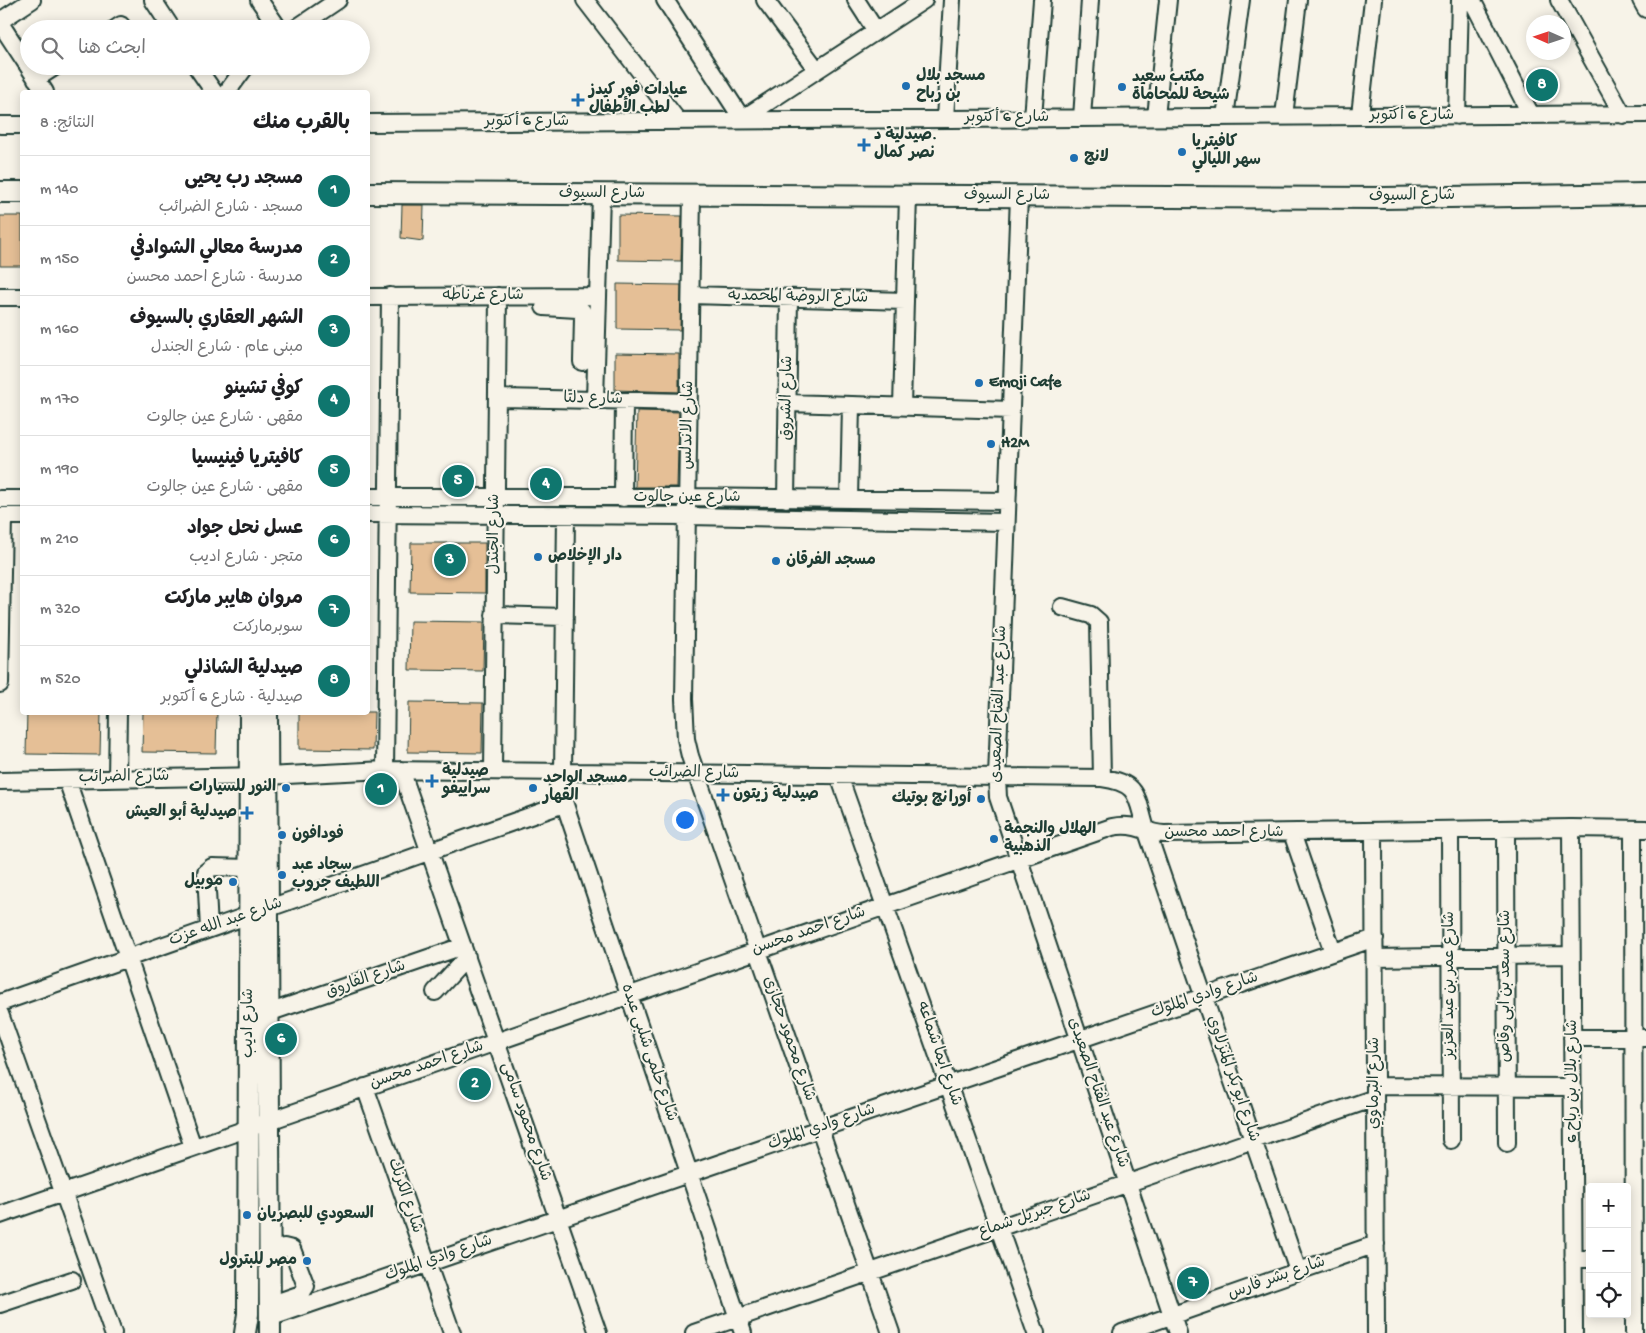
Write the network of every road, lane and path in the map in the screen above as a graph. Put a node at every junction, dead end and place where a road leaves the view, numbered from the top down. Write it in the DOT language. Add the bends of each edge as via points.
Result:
graph roads {
  1 [pos="32,0"];
  2 [pos="152,0"];
  3 [pos="259,0"];
  4 [pos="337,0"];
  5 [pos="585,0"];
  6 [pos="665,0"];
  7 [pos="766,0"];
  8 [pos="856,0"];
  9 [pos="924,0"];
  10 [pos="952,0"];
  11 [pos="1042,0"];
  12 [pos="1090,0"];
  13 [pos="1168,0"];
  14 [pos="1241,0"];
  15 [pos="1298,0"];
  16 [pos="1373,0"];
  17 [pos="1460,0"];
  18 [pos="1472,0"];
  19 [pos="1559,0"];
  20 [pos="166,20"];
  21 [pos="272,20"];
  22 [pos="308,20"];
  23 [pos="0,22"];
  24 [pos="876,31"];
  25 [pos="20,54"];
  26 [pos="817,70"];
  27 [pos="33,75"];
  28 [pos="42,75"];
  29 [pos="202,75"];
  30 [pos="239,75"];
  31 [pos="36,79"];
  32 [pos="44,90"];
  33 [pos="213,90"];
  34 [pos="228,90"];
  35 [pos="1646,114"];
  36 [pos="1622,115"];
  37 [pos="1225,116"];
  38 [pos="1284,116"];
  39 [pos="1360,116"];
  40 [pos="1457,116"];
  41 [pos="1531,116"];
  42 [pos="1156,117"];
  43 [pos="1033,118"];
  44 [pos="1082,118"];
  45 [pos="945,119"];
  46 [pos="743,120"];
  47 [pos="678,121"];
  48 [pos="370,124"];
  49 [pos="0,125"];
  50 [pos="20,125"];
  51 [pos="0,192"];
  52 [pos="20,192"];
  53 [pos="370,193"];
  54 [pos="601,194"];
  55 [pos="692,194"];
  56 [pos="1646,194"];
  57 [pos="908,196"];
  58 [pos="1019,196"];
  59 [pos="691,295"];
  60 [pos="390,296"];
  61 [pos="498,296"];
  62 [pos="598,296"];
  63 [pos="0,297"];
  64 [pos="20,297"];
  65 [pos="370,297"];
  66 [pos="789,298"];
  67 [pos="905,301"];
  68 [pos="544,308"];
  69 [pos="587,355"];
  70 [pos="496,398"];
  71 [pos="595,400"];
  72 [pos="624,401"];
  73 [pos="689,402"];
  74 [pos="788,403"];
  75 [pos="851,405"];
  76 [pos="902,406"];
  77 [pos="1010,410"];
  78 [pos="370,497"];
  79 [pos="388,497"];
  80 [pos="495,498"];
  81 [pos="623,498"];
  82 [pos="688,498"];
  83 [pos="786,498"];
  84 [pos="0,499"];
  85 [pos="20,499"];
  86 [pos="849,499"];
  87 [pos="1007,501"];
  88 [pos="370,514"];
  89 [pos="388,514"];
  90 [pos="496,515"];
  91 [pos="566,515"];
  92 [pos="1,516"];
  93 [pos="20,516"];
  94 [pos="688,516"];
  95 [pos="1006,522"];
  96 [pos="1062,607"];
  97 [pos="494,615"];
  98 [pos="565,616"];
  99 [pos="0,684"];
  100 [pos="118,715"];
  101 [pos="250,715"];
  102 [pos="267,715"];
  103 [pos="393,770"];
  104 [pos="493,771"];
  105 [pos="558,772"];
  106 [pos="696,774"];
  107 [pos="259,776"];
  108 [pos="839,776"];
  109 [pos="997,777"];
  110 [pos="117,778"];
  111 [pos="1102,778"];
  112 [pos="67,780"];
  113 [pos="0,781"];
  114 [pos="564,804"];
  115 [pos="1571,828"];
  116 [pos="1640,829"];
  117 [pos="1146,830"];
  118 [pos="1506,830"];
  119 [pos="1450,831"];
  120 [pos="1292,832"];
  121 [pos="1374,832"];
  122 [pos="430,851"];
  123 [pos="1019,859"];
  124 [pos="249,868"];
  125 [pos="885,906"];
  126 [pos="258,912"];
  127 [pos="209,929"];
  128 [pos="1375,938"];
  129 [pos="758,950"];
  130 [pos="465,952"];
  131 [pos="1333,952"];
  132 [pos="1572,955"];
  133 [pos="1506,956"];
  134 [pos="1450,957"];
  135 [pos="128,958"];
  136 [pos="1375,958"];
  137 [pos="435,992"];
  138 [pos="629,995"];
  139 [pos="1203,997"];
  140 [pos="0,1003"];
  141 [pos="268,1013"];
  142 [pos="0,1014"];
  143 [pos="1572,1038"];
  144 [pos="1640,1038"];
  145 [pos="1079,1039"];
  146 [pos="496,1041"];
  147 [pos="948,1084"];
  148 [pos="1451,1086"];
  149 [pos="366,1087"];
  150 [pos="1507,1087"];
  151 [pos="1572,1087"];
  152 [pos="1375,1092"];
  153 [pos="268,1121"];
  154 [pos="249,1128"];
  155 [pos="819,1128"];
  156 [pos="1253,1140"];
  157 [pos="1451,1140"];
  158 [pos="1507,1143"];
  159 [pos="193,1147"];
  160 [pos="689,1173"];
  161 [pos="1128,1183"];
  162 [pos="64,1192"];
  163 [pos="0,1214"];
  164 [pos="558,1218"];
  165 [pos="999,1228"];
  166 [pos="1376,1244"];
  167 [pos="268,1252"];
  168 [pos="1636,1258"];
  169 [pos="1582,1259"];
  170 [pos="428,1263"];
  171 [pos="1298,1271"];
  172 [pos="870,1272"];
  173 [pos="72,1280"];
  174 [pos="0,1304"];
  175 [pos="1172,1315"];
  176 [pos="269,1319"];
  177 [pos="741,1325"];
  178 [pos="113,1333"];
  179 [pos="246,1333"];
  180 [pos="452,1333"];
  181 [pos="598,1333"];
  182 [pos="694,1333"];
  183 [pos="891,1333"];
  184 [pos="1036,1333"];
  185 [pos="1122,1333"];
  186 [pos="1178,1333"];
  187 [pos="1376,1333"];
  188 [pos="1574,1333"];
  189 [pos="1634,1333"];
  1 -- 23 [label="street"];
  2 -- 20 [label="street"];
  3 -- 21 [label="street"];
  4 -- 22 [label="street"];
  5 -- 47 [label="street"];
  6 -- 46 [label="street"];
  7 -- 26 [label="street"];
  8 -- 24 [label="street"];
  9 -- 24 [label="street"];
  10 -- 45 [label="street"];
  11 -- 43 [label="street"];
  12 -- 44 [label="street"];
  13 -- 42 [label="street"];
  14 -- 37 [label="street"];
  15 -- 38 [label="street"];
  16 -- 39 [label="street"];
  17 -- 40 [label="street"];
  18 -- 41 [label="street"];
  19 -- 36 [label="street"];
  23 -- 25 [label="street"];
  24 -- 26 [label="street"];
  26 -- 46 [label="street"];
  27 -- 31 [label="street"];
  28 -- 31 [label="street"];
  29 -- 33 [label="street"];
  30 -- 34 [label="street"];
  31 -- 32 [label="street"];
  35 -- 36 [label="street, شارع 6 أكتوبر"];
  36 -- 41 [label="street, شارع 6 أكتوبر"];
  37 -- 38 [label="street, شارع 6 أكتوبر"];
  37 -- 42 [label="street, شارع 6 أكتوبر"];
  38 -- 39 [label="street, شارع 6 أكتوبر"];
  39 -- 40 [label="street, شارع 6 أكتوبر"];
  40 -- 41 [label="street, شارع 6 أكتوبر"];
  42 -- 44 [label="street, شارع 6 أكتوبر"];
  43 -- 44 [label="street, شارع 6 أكتوبر"];
  43 -- 45 [label="street, شارع 6 أكتوبر"];
  45 -- 46 [label="street, شارع 6 أكتوبر"];
  46 -- 47 [label="street, شارع 6 أكتوبر"];
  47 -- 48 [label="street, شارع 6 أكتوبر"];
  49 -- 50 [label="street"];
  51 -- 52 [label="main road"];
  53 -- 54 [label="main road, شارع السيوف"];
  54 -- 55 [label="main road, شارع السيوف"];
  54 -- 62 [label="street"];
  55 -- 57 [label="main road, شارع السيوف"];
  55 -- 59 [label="street, شارع الاندلس"];
  56 -- 58 [label="main road, شارع السيوف" via="1384,198"];
  57 -- 58 [label="main road, شارع السيوف"];
  57 -- 67 [label="street"];
  58 -- 77 [label="street, شارع عبد الفتاح الصعيدى"];
  59 -- 66 [label="street, شارع الروضة المحمديه"];
  59 -- 73 [label="street, شارع الاندلس"];
  60 -- 61 [label="street, شارع غرناطه"];
  60 -- 65 [label="street, شارع غرناطه"];
  60 -- 79 [label="street"];
  61 -- 62 [label="street, شارع غرناطه"];
  61 -- 70 [label="street, شارع الجندل"];
  62 -- 69 [label="street"];
  63 -- 64 [label="street"];
  66 -- 67 [label="street, شارع الروضة المحمديه"];
  66 -- 74 [label="street, شارع الشروق"];
  67 -- 76 [label="street"];
  68 -- 69 [label="street" via="582,311"];
  69 -- 71 [label="street"];
  70 -- 71 [label="street, شارع دلتا"];
  70 -- 80 [label="street, شارع الجندل"];
  71 -- 72 [label="street, شارع دلتا"];
  72 -- 73 [label="street, شارع دلتا"];
  72 -- 81 [label="street"];
  73 -- 82 [label="street, شارع الاندلس"];
  74 -- 75 [label="street"];
  74 -- 83 [label="street, شارع الشروق"];
  75 -- 76 [label="street"];
  75 -- 86 [label="street"];
  76 -- 77 [label="street"];
  77 -- 87 [label="street, شارع عبد الفتاح الصعيدى"];
  78 -- 79 [label="street, شارع عين جالوت"];
  79 -- 80 [label="street, شارع عين جالوت"];
  79 -- 89 [label="street"];
  80 -- 81 [label="street, شارع عين جالوت"];
  80 -- 90 [label="street, شارع الجندل"];
  81 -- 82 [label="street, شارع عين جالوت"];
  82 -- 83 [label="street, شارع عين جالوت"];
  82 -- 94 [label="street, شارع الاندلس"];
  83 -- 86 [label="street, شارع عين جالوت"];
  84 -- 85 [label="street"];
  86 -- 87 [label="street, شارع عين جالوت"];
  87 -- 95 [label="street, شارع عبد الفتاح الصعيدى"];
  88 -- 89 [label="street, شارع عين جالوت"];
  89 -- 90 [label="street, شارع عين جالوت"];
  89 -- 103 [label="street"];
  90 -- 91 [label="street, شارع عين جالوت"];
  90 -- 97 [label="street, شارع الجندل"];
  91 -- 94 [label="street, شارع عين جالوت"];
  91 -- 98 [label="street, شارع حلمى شلبى عبده"];
  92 -- 93 [label="street"];
  92 -- 99 [label="street"];
  94 -- 95 [label="street, شارع عين جالوت"];
  94 -- 106 [label="street, شارع الاندلس" via="685,723"];
  95 -- 109 [label="street, شارع عبد الفتاح الصعيدى"];
  96 -- 111 [label="street" via="1091,614 1099,622"];
  97 -- 98 [label="street"];
  97 -- 104 [label="street, شارع الجندل"];
  98 -- 105 [label="street, شارع حلمى شلبى عبده"];
  100 -- 110 [label="street"];
  101 -- 107 [label="main road, شارع اديب"];
  102 -- 107 [label="main road, شارع اديب"];
  103 -- 104 [label="street, شارع الضرائب"];
  103 -- 107 [label="street, شارع الضرائب"];
  103 -- 122 [label="street, شارع محمود سامى"];
  104 -- 105 [label="street, شارع الضرائب"];
  105 -- 106 [label="street, شارع الضرائب"];
  105 -- 114 [label="street, شارع حلمى شلبى عبده"];
  106 -- 108 [label="street, شارع الضرائب"];
  106 -- 129 [label="street, شارع محمود حجازى"];
  107 -- 110 [label="street, شارع الضرائب"];
  107 -- 124 [label="main road, شارع اديب"];
  107 -- 126 [label="main road, شارع اديب"];
  108 -- 109 [label="street, شارع الضرائب"];
  108 -- 125 [label="street, شارع ايما شماعه"];
  109 -- 111 [label="street, شارع الضرائب"];
  109 -- 123 [label="street, شارع عبد الفتاح الصعيدى" via="998,797"];
  110 -- 112 [label="street, شارع الضرائب"];
  111 -- 117 [label="street, شارع الضرائب" via="1118,780 1133,790"];
  112 -- 113 [label="street, شارع الضرائب"];
  112 -- 135 [label="street"];
  114 -- 122 [label="street, شارع عبد الله عزت"];
  114 -- 138 [label="street, شارع حلمى شلبى عبده"];
  115 -- 116 [label="street, شارع احمد محسن"];
  115 -- 118 [label="street, شارع احمد محسن"];
  115 -- 132 [label="street, شارع بلال بن رباح 6"];
  116 -- 144 [label="street"];
  117 -- 120 [label="street, شارع احمد محسن" via="1164,834"];
  117 -- 123 [label="street, شارع احمد محسن" via="1129,825 1112,827"];
  117 -- 139 [label="street, شارع ابو بكر المنزلاوي"];
  118 -- 119 [label="street, شارع احمد محسن"];
  118 -- 133 [label="street, شارع سعد بن ابى وقاص"];
  119 -- 121 [label="street, شارع احمد محسن"];
  119 -- 134 [label="street, شارع عمر بن عبد العزيز"];
  120 -- 121 [label="street, شارع احمد محسن"];
  120 -- 131 [label="street"];
  121 -- 128 [label="street, شارع البرماوي"];
  122 -- 126 [label="street, شارع عبد الله عزت"];
  122 -- 130 [label="street, شارع محمود سامى"];
  123 -- 125 [label="street, شارع احمد محسن"];
  123 -- 145 [label="street, شارع عبد الفتاح الصعيدى"];
  124 -- 126 [label="main road, شارع اديب"];
  124 -- 127 [label="street" via="212,867 206,872"];
  125 -- 129 [label="street, شارع احمد محسن"];
  125 -- 147 [label="street, شارع ايما شماعه"];
  126 -- 127 [label="street, شارع عبد الله عزت"];
  126 -- 141 [label="main road, شارع اديب"];
  126 -- 154 [label="main road, شارع اديب"];
  127 -- 135 [label="street, شارع عبد الله عزت"];
  128 -- 131 [label="street, شارع وادي الملوك"];
  128 -- 136 [label="street, شارع البرماوي"];
  129 -- 138 [label="street, شارع احمد محسن"];
  129 -- 155 [label="street, شارع محمود حجازى"];
  130 -- 137 [label="street"];
  130 -- 141 [label="street, شارع الفاروق"];
  130 -- 146 [label="street, شارع محمود سامى"];
  131 -- 139 [label="street, شارع وادي الملوك"];
  132 -- 133 [label="street"];
  132 -- 143 [label="street, شارع بلال بن رباح 6"];
  133 -- 134 [label="street"];
  133 -- 150 [label="street, شارع سعد بن ابى وقاص"];
  134 -- 136 [label="street"];
  134 -- 148 [label="street, شارع عمر بن عبد العزيز"];
  135 -- 140 [label="street, شارع عبد الله عزت"];
  135 -- 159 [label="street"];
  136 -- 152 [label="street, شارع البرماوي"];
  138 -- 146 [label="street, شارع احمد محسن"];
  138 -- 160 [label="street, شارع حلمى شلبى عبده"];
  139 -- 145 [label="street, شارع وادي الملوك"];
  139 -- 156 [label="street, شارع ابو بكر المنزلاوي"];
  141 -- 153 [label="main road, شارع اديب"];
  142 -- 162 [label="street"];
  143 -- 144 [label="street"];
  143 -- 151 [label="street, شارع بلال بن رباح 6"];
  144 -- 168 [label="street"];
  145 -- 147 [label="street, شارع وادي الملوك"];
  145 -- 161 [label="street, شارع عبد الفتاح الصعيدى"];
  146 -- 149 [label="street, شارع احمد محسن"];
  146 -- 164 [label="street, شارع محمود سامى"];
  147 -- 155 [label="street, شارع وادي الملوك"];
  147 -- 165 [label="street, شارع ايما شماعه"];
  148 -- 150 [label="street, شارع جبريل شماع"];
  148 -- 152 [label="street, شارع جبريل شماع"];
  148 -- 157 [label="street, شارع عمر بن عبد العزيز"];
  149 -- 153 [label="street, شارع احمد محسن"];
  149 -- 170 [label="street, شارع الكرنك"];
  150 -- 151 [label="street, شارع جبريل شماع"];
  150 -- 158 [label="street, شارع سعد بن ابى وقاص"];
  151 -- 169 [label="street, شارع بلال بن رباح 6"];
  152 -- 156 [label="street, شارع جبريل شماع"];
  152 -- 166 [label="street, شارع البرماوي"];
  153 -- 154 [label="street, شارع احمد محسن"];
  153 -- 167 [label="main road, شارع اديب"];
  154 -- 159 [label="street, شارع احمد محسن"];
  154 -- 179 [label="main road, شارع اديب"];
  155 -- 160 [label="street, شارع وادي الملوك"];
  155 -- 172 [label="street, شارع محمود حجازى"];
  156 -- 161 [label="street, شارع جبريل شماع"];
  156 -- 171 [label="street, شارع ابو بكر المنزلاوي"];
  159 -- 162 [label="street, شارع احمد محسن"];
  160 -- 164 [label="street, شارع وادي الملوك"];
  160 -- 177 [label="street, شارع حلمى شلبى عبده"];
  161 -- 165 [label="street, شارع جبريل شماع"];
  161 -- 175 [label="street, شارع عبد الفتاح الصعيدى"];
  162 -- 163 [label="street, شارع احمد محسن"];
  162 -- 178 [label="street"];
  164 -- 170 [label="street, شارع وادي الملوك"];
  164 -- 181 [label="street, شارع محمود سامى"];
  165 -- 172 [label="street, شارع جبريل شماع"];
  165 -- 184 [label="street, شارع ايما شماعه"];
  166 -- 171 [label="street, شارع بشر فارس"];
  166 -- 187 [label="street, شارع البرماوي"];
  167 -- 176 [label="main road, شارع اديب"];
  167 -- 176 [label="street" via="292,1248 306,1286 301,1294"];
  168 -- 189 [label="street"];
  169 -- 188 [label="street, شارع بلال بن رباح 6"];
  170 -- 176 [label="street, شارع وادي الملوك"];
  170 -- 180 [label="street, شارع الكرنك"];
  171 -- 175 [label="street, شارع بشر فارس"];
  172 -- 177 [label="street, شارع جبريل شماع"];
  172 -- 183 [label="street, شارع محمود حجازى"];
  173 -- 174 [label="street"];
  175 -- 185 [label="street, شارع بشر فارس"];
  175 -- 186 [label="street, شارع عبد الفتاح الصعيدى"];
  177 -- 182 [label="street, شارع جبريل شماع"];
}
